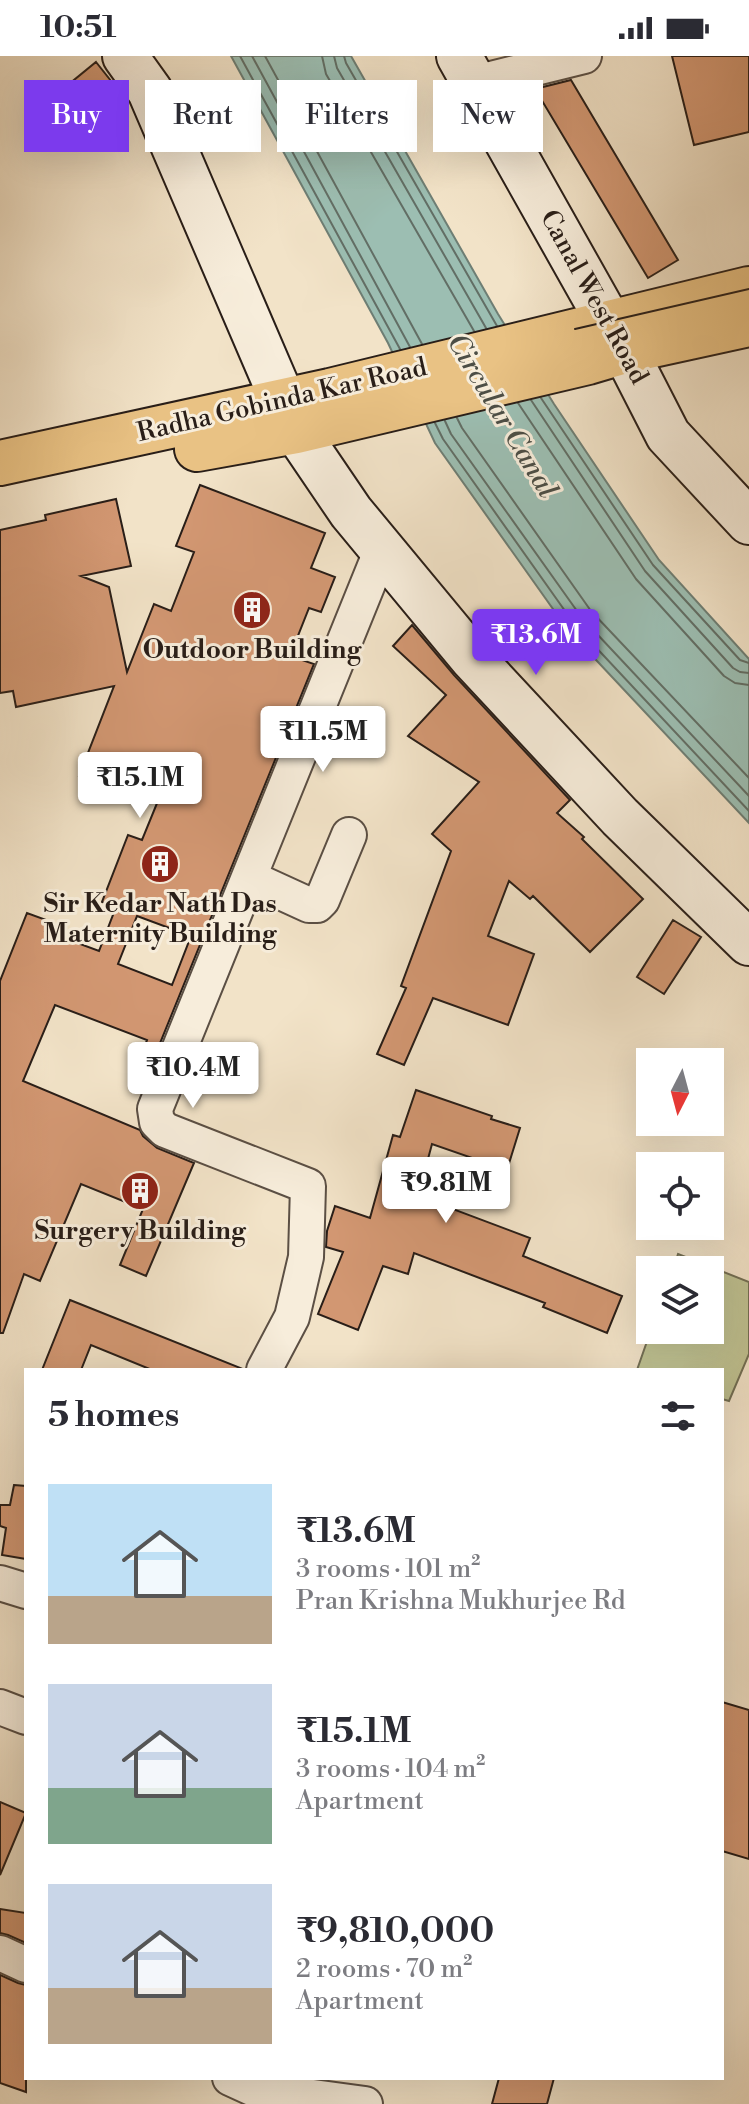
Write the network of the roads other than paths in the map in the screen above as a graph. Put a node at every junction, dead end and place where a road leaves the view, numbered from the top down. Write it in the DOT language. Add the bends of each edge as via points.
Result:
graph roads {
  1 [pos="125,56"];
  2 [pos="584,56"];
  3 [pos="467,69"];
  4 [pos="749,289"];
  5 [pos="749,324"];
  6 [pos="597,342"];
  7 [pos="310,411"];
  8 [pos="0,463"];
  9 [pos="0,494"];
  10 [pos="749,522"];
  11 [pos="382,549"];
  12 [pos="349,835"];
  13 [pos="250,878"];
  14 [pos="749,943"];
  15 [pos="265,1368"];
  16 [pos="0,1583"];
  17 [pos="24,1590"];
  18 [pos="0,1953"];
  19 [pos="24,1964"];
  20 [pos="247,2087"];
  21 [pos="365,2104"];
  1 -- 7 [label="main road" via="150,91"];
  2 -- 3 [label="street"];
  3 -- 6 [label="main road, Canal West Road"];
  4 -- 6 [label="main road, Radha Gobinda Kar Road"];
  5 -- 6 [label="main road, Radha Gobinda Kar Road"];
  6 -- 7 [label="main road, Radha Gobinda Kar Road"];
  6 -- 10 [label="main road, Canal West Road" via="668,435"];
  7 -- 8 [label="main road, Radha Gobinda Kar Road"];
  7 -- 9 [label="main road, Radha Gobinda Kar Road"];
  7 -- 11 [label="main road" via="351,512"];
  11 -- 13 [label="street"];
  11 -- 14 [label="main road" via="493,681 620,817"];
  12 -- 13 [label="street" via="317,905"];
  13 -- 15 [label="street" via="155,1109 165,1130 308,1186 303,1272 292,1317"];
  16 -- 17 [label="street"];
  18 -- 19 [label="street"];
  20 -- 21 [label="street"];
}
